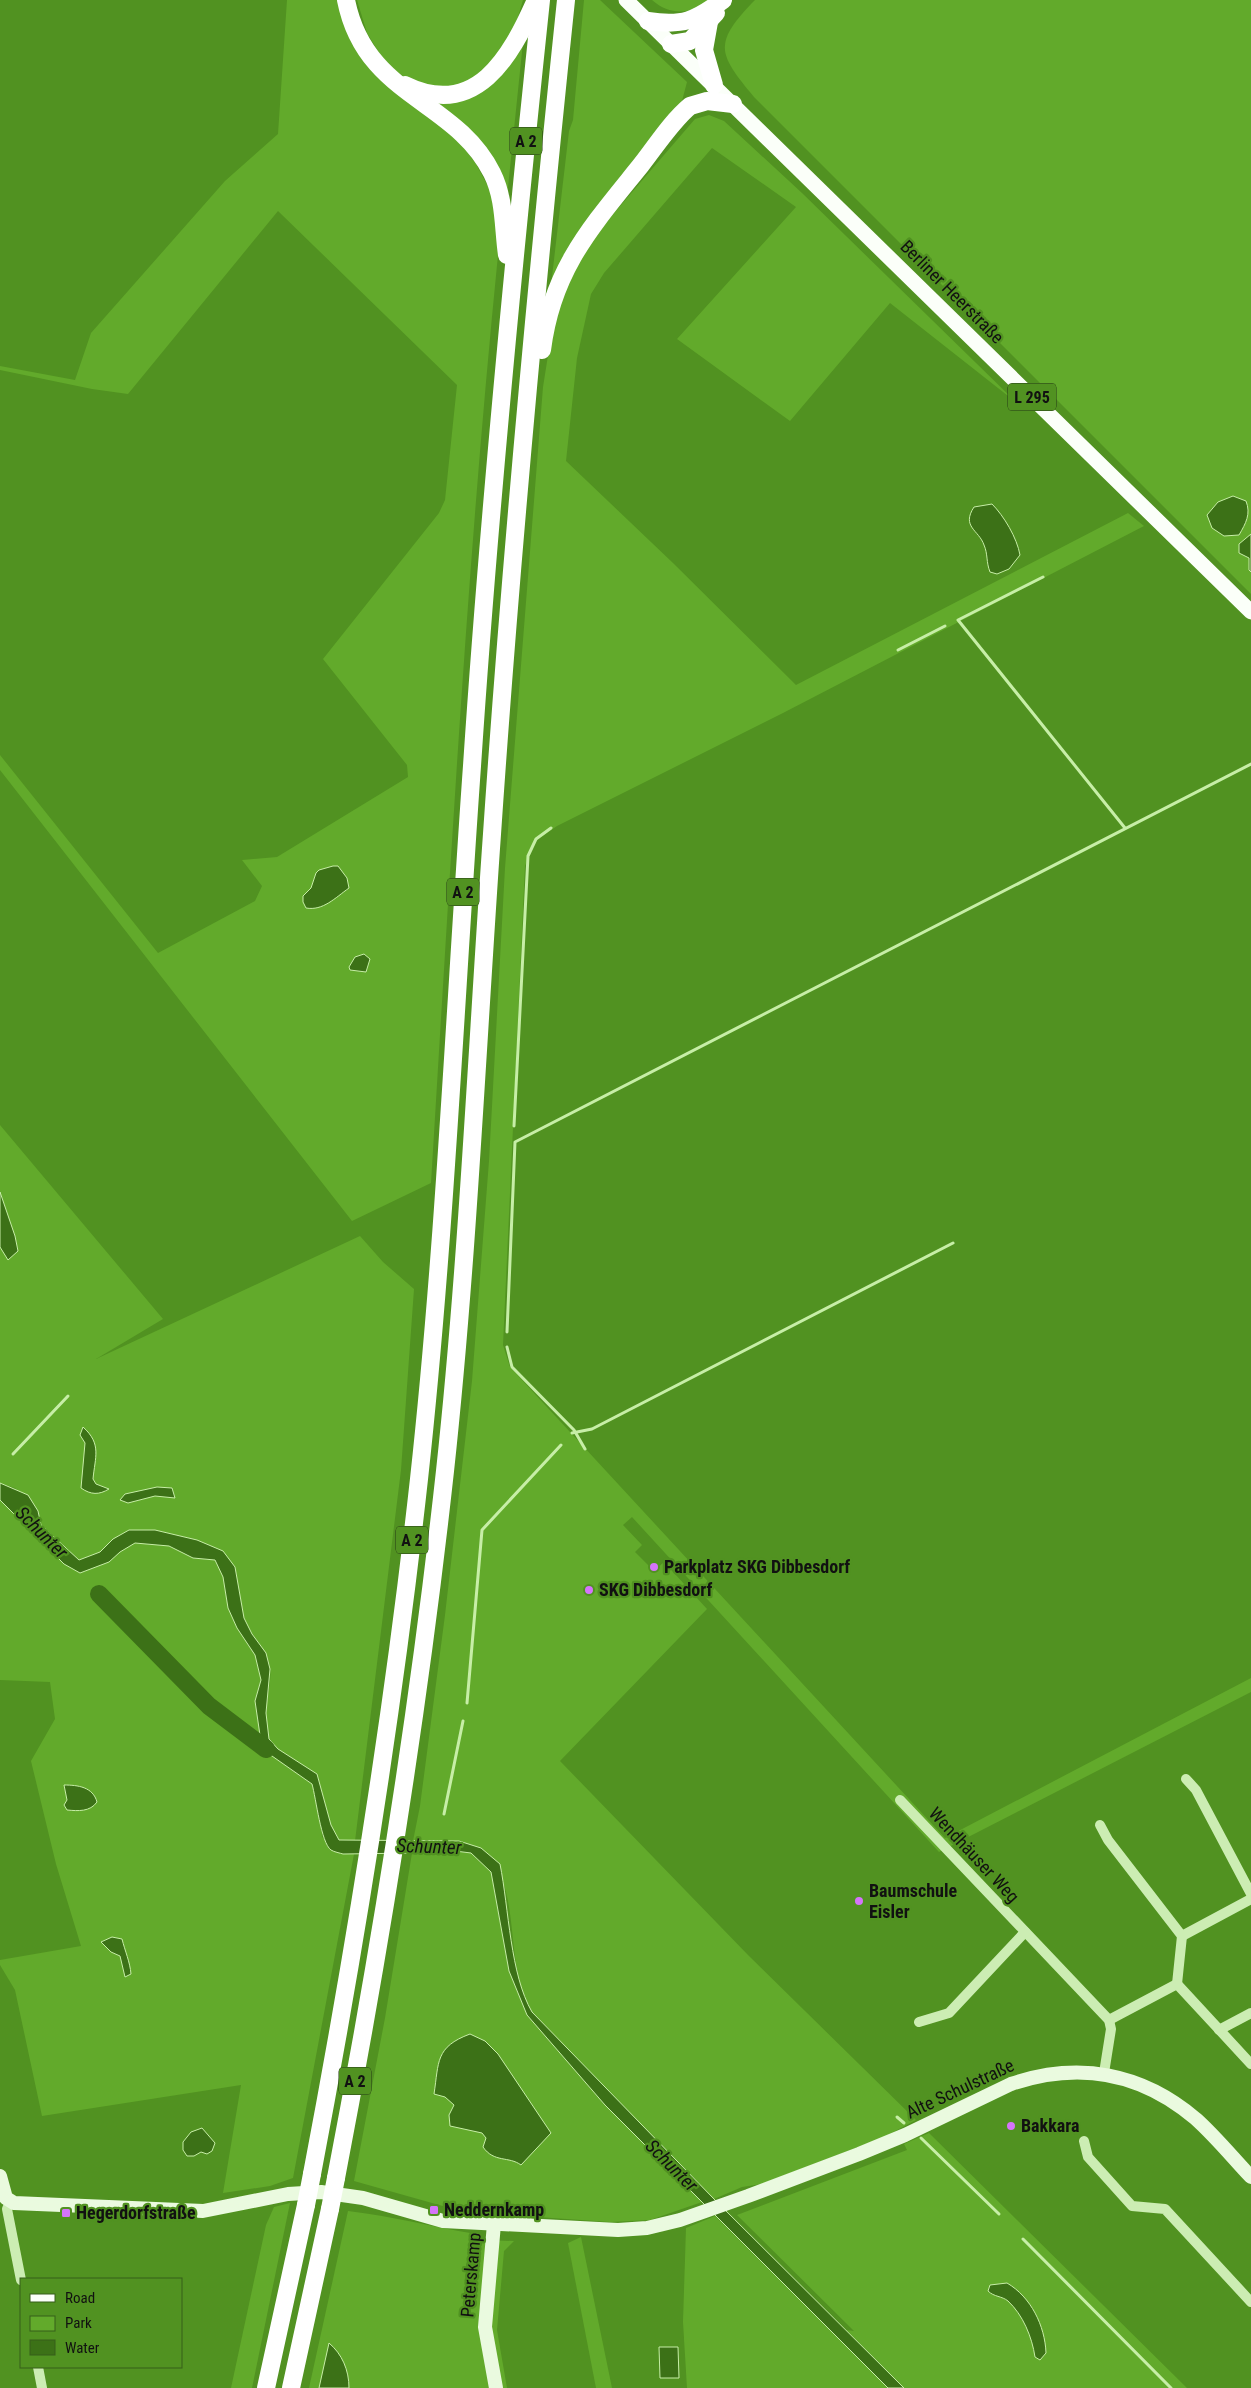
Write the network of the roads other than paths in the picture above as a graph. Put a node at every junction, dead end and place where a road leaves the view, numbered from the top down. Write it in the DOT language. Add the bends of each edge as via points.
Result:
graph roads {
  1 [pos="346,0"];
  2 [pos="536,0"];
  3 [pos="541,0"];
  4 [pos="566,0"];
  5 [pos="626,0"];
  6 [pos="724,0"];
  7 [pos="648,21"];
  8 [pos="709,22"];
  9 [pos="672,44"];
  10 [pos="376,64"];
  11 [pos="714,85"];
  12 [pos="734,104"];
  13 [pos="512,283"];
  14 [pos="525,404"];
  15 [pos="1251,612"];
  16 [pos="1186,1779"];
  17 [pos="900,1800"];
  18 [pos="1100,1825"];
  19 [pos="1251,1894"];
  20 [pos="1251,1899"];
  21 [pos="1025,1932"];
  22 [pos="1182,1936"];
  23 [pos="1177,1984"];
  24 [pos="1251,2013"];
  25 [pos="1109,2020"];
  26 [pos="919,2022"];
  27 [pos="1219,2030"];
  28 [pos="1251,2064"];
  29 [pos="1104,2073"];
  30 [pos="1084,2141"];
  31 [pos="0,2176"];
  32 [pos="1251,2178"];
  33 [pos="5,2207"];
  34 [pos="494,2224"];
  35 [pos="21,2278"];
  36 [pos="1251,2302"];
  37 [pos="38,2368"];
  38 [pos="42,2388"];
  39 [pos="266,2388"];
  40 [pos="291,2388"];
  41 [pos="496,2388"];
  1 -- 10 [label="highway" via="358,36"];
  2 -- 10 [label="highway" via="508,56 497,70 471,88 446,94 415,90"];
  3 -- 13 [label="highway, A 2"];
  4 -- 14 [label="highway, A 2"];
  5 -- 7 [label="main road, Berliner Heerstraße / L 295"];
  6 -- 7 [label="highway" via="704,14 682,23"];
  6 -- 8 [label="highway"];
  7 -- 9 [label="main road, Berliner Heerstraße / L 295"];
  8 -- 9 [label="highway" via="690,41"];
  8 -- 11 [label="highway" via="704,50"];
  9 -- 11 [label="main road, Berliner Heerstraße / L 295"];
  10 -- 13 [label="highway" via="409,95 462,133 484,158 498,187"];
  11 -- 12 [label="main road, Berliner Heerstraße / L 295"];
  12 -- 14 [label="highway" via="706,101 684,111 578,244 554,294 544,330 538,382"];
  12 -- 15 [label="main road, Berliner Heerstraße / L 295"];
  13 -- 39 [label="highway, A 2, bridge" via="488,539 435,1319 412,1542 383,1761 348,1984 306,2205"];
  14 -- 40 [label="highway, A 2, bridge" via="507,615 463,1274 445,1474 412,1744 373,1984"];
  16 -- 19 [label="street" via="1196,1790"];
  17 -- 21 [label="street, Wendhäuser Weg"];
  18 -- 22 [label="street"];
  20 -- 22 [label="street"];
  21 -- 25 [label="street, Wendhäuser Weg"];
  21 -- 26 [label="street" via="949,2013"];
  22 -- 23 [label="street"];
  23 -- 25 [label="street"];
  23 -- 27 [label="street"];
  24 -- 27 [label="street"];
  25 -- 29 [label="street"];
  27 -- 28 [label="street"];
  29 -- 32 [label="street, Alte Schulstraße" via="1176,2103"];
  29 -- 34 [label="street, Alte Schulstraße" via="1029,2078 1011,2084 905,2135 663,2225 634,2230"];
  30 -- 36 [label="street" via="1088,2157 1132,2206 1165,2209"];
  31 -- 33 [label="street"];
  33 -- 34 [label="street" via="193,2212 288,2194 321,2192 363,2198 443,2221"];
  33 -- 35 [label="street"];
  34 -- 41 [label="street, Peterskamp" via="485,2327"];
  37 -- 38 [label="street"];
}
